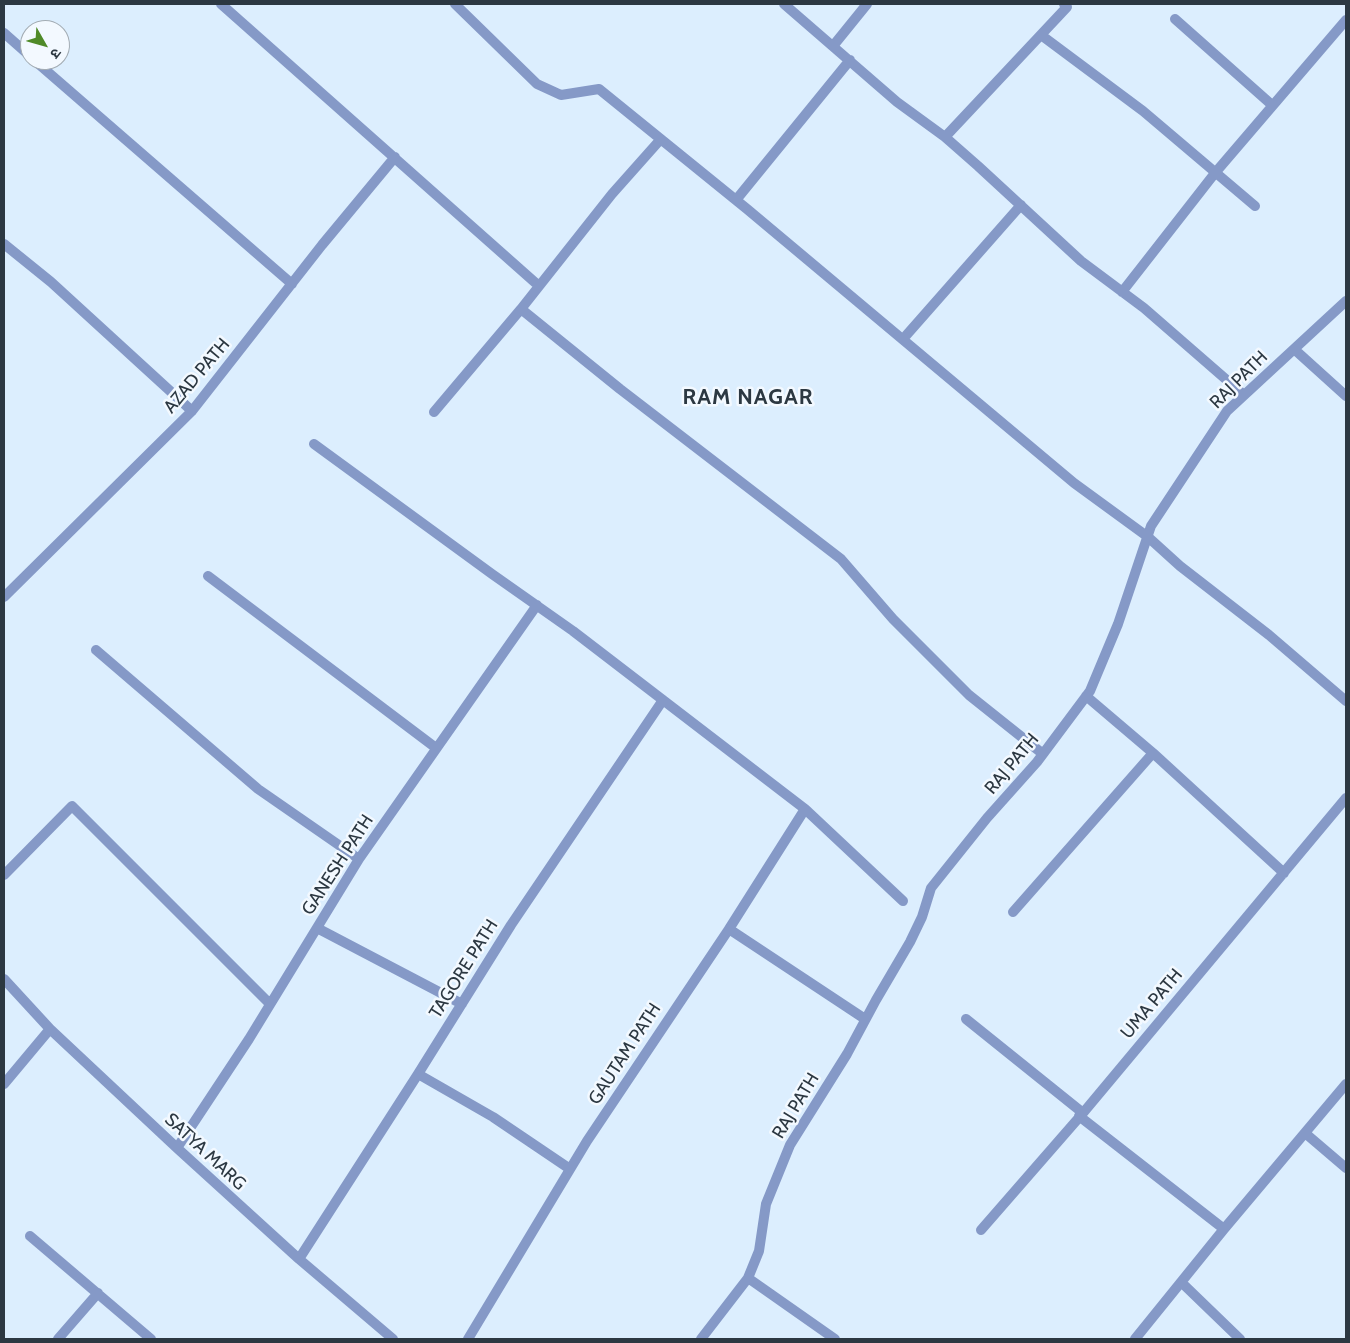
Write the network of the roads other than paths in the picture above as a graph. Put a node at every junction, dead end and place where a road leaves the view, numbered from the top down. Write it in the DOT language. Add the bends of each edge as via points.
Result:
graph roads {
  1 [pos="221,4"];
  2 [pos="455,4"];
  3 [pos="784,4"];
  4 [pos="867,4"];
  5 [pos="1069,5"];
  6 [pos="1175,19"];
  7 [pos="1346,20"];
  8 [pos="4,33"];
  9 [pos="1041,35"];
  10 [pos="833,46"];
  11 [pos="20,47"];
  12 [pos="850,60"];
  13 [pos="46,70"];
  14 [pos="1272,105"];
  15 [pos="945,138"];
  16 [pos="660,140"];
  17 [pos="395,157"];
  18 [pos="1215,173"];
  19 [pos="736,200"];
  20 [pos="1021,205"];
  21 [pos="1255,206"];
  22 [pos="4,244"];
  23 [pos="292,284"];
  24 [pos="539,286"];
  25 [pos="1122,292"];
  26 [pos="1346,301"];
  27 [pos="521,309"];
  28 [pos="903,339"];
  29 [pos="1294,349"];
  30 [pos="1244,395"];
  31 [pos="1346,396"];
  32 [pos="192,411"];
  33 [pos="434,412"];
  34 [pos="314,444"];
  35 [pos="1148,537"];
  36 [pos="208,576"];
  37 [pos="4,597"];
  38 [pos="537,605"];
  39 [pos="96,650"];
  40 [pos="1086,696"];
  41 [pos="663,700"];
  42 [pos="1346,701"];
  43 [pos="436,748"];
  44 [pos="1153,753"];
  45 [pos="1043,754"];
  46 [pos="1346,798"];
  47 [pos="805,809"];
  48 [pos="359,859"];
  49 [pos="1284,873"];
  50 [pos="4,875"];
  51 [pos="903,901"];
  52 [pos="1013,912"];
  53 [pos="317,928"];
  54 [pos="728,929"];
  55 [pos="4,980"];
  56 [pos="270,1004"];
  57 [pos="462,1004"];
  58 [pos="865,1019"];
  59 [pos="966,1019"];
  60 [pos="50,1029"];
  61 [pos="418,1074"];
  62 [pos="4,1084"];
  63 [pos="1346,1084"];
  64 [pos="1081,1115"];
  65 [pos="1305,1133"];
  66 [pos="177,1148"];
  67 [pos="1346,1168"];
  68 [pos="570,1170"];
  69 [pos="1224,1229"];
  70 [pos="981,1230"];
  71 [pos="30,1236"];
  72 [pos="299,1259"];
  73 [pos="748,1278"];
  74 [pos="1181,1282"];
  75 [pos="98,1293"];
  76 [pos="58,1339"];
  77 [pos="151,1339"];
  78 [pos="393,1339"];
  79 [pos="468,1339"];
  80 [pos="700,1339"];
  81 [pos="835,1339"];
  82 [pos="1135,1339"];
  83 [pos="1240,1339"];
  1 -- 17 [label="street"];
  2 -- 16 [label="street" via="537,84 561,95 599,90"];
  3 -- 10 [label="street"];
  4 -- 10 [label="street"];
  5 -- 9 [label="street"];
  6 -- 14 [label="street"];
  7 -- 14 [label="street"];
  8 -- 11 [label="street"];
  9 -- 15 [label="street"];
  9 -- 18 [label="street" via="1143,111"];
  10 -- 12 [label="street"];
  12 -- 15 [label="street"];
  12 -- 19 [label="street"];
  13 -- 23 [label="street"];
  14 -- 18 [label="street"];
  15 -- 20 [label="street"];
  16 -- 19 [label="street"];
  16 -- 24 [label="street"];
  17 -- 23 [label="street, AZAD PATH"];
  17 -- 24 [label="street"];
  18 -- 21 [label="street"];
  18 -- 25 [label="street"];
  19 -- 28 [label="street"];
  20 -- 25 [label="street" via="1080,261"];
  20 -- 28 [label="street"];
  22 -- 32 [label="street"];
  23 -- 32 [label="street, AZAD PATH"];
  24 -- 27 [label="street"];
  25 -- 30 [label="street"];
  26 -- 29 [label="street, RAJ PATH"];
  27 -- 33 [label="street"];
  27 -- 45 [label="street" via="841,559 893,619 969,695"];
  28 -- 35 [label="street" via="1074,483"];
  29 -- 30 [label="street, RAJ PATH"];
  29 -- 31 [label="street"];
  30 -- 35 [label="street, RAJ PATH" via="1227,411 1151,526"];
  32 -- 37 [label="street, AZAD PATH"];
  34 -- 38 [label="street"];
  35 -- 40 [label="street, RAJ PATH" via="1118,624"];
  35 -- 42 [label="street"];
  36 -- 43 [label="street"];
  38 -- 41 [label="street"];
  38 -- 43 [label="street, GANESH PATH"];
  39 -- 48 [label="street" via="258,789"];
  40 -- 44 [label="street"];
  40 -- 45 [label="street, RAJ PATH"];
  41 -- 47 [label="street"];
  41 -- 57 [label="street, TAGORE PATH" via="511,925"];
  43 -- 48 [label="street, GANESH PATH"];
  44 -- 49 [label="street"];
  44 -- 52 [label="street"];
  45 -- 58 [label="street, RAJ PATH" via="930,888 922,917 910,942"];
  46 -- 49 [label="street, UMA PATH"];
  47 -- 51 [label="street"];
  47 -- 54 [label="street, GAUTAM PATH"];
  48 -- 53 [label="street, GANESH PATH"];
  49 -- 64 [label="street, UMA PATH"];
  50 -- 56 [label="street" via="72,806"];
  53 -- 56 [label="street, GANESH PATH"];
  53 -- 57 [label="street"];
  54 -- 58 [label="street"];
  54 -- 68 [label="street, GAUTAM PATH"];
  55 -- 60 [label="street, SATYA MARG"];
  56 -- 66 [label="street, GANESH PATH"];
  57 -- 61 [label="street, TAGORE PATH"];
  58 -- 73 [label="street, RAJ PATH" via="790,1145 766,1204 759,1252"];
  59 -- 64 [label="street"];
  60 -- 62 [label="street"];
  60 -- 66 [label="street, SATYA MARG"];
  61 -- 68 [label="street" via="493,1117"];
  61 -- 72 [label="street, TAGORE PATH"];
  63 -- 65 [label="street"];
  64 -- 69 [label="street"];
  64 -- 70 [label="street, UMA PATH"];
  65 -- 67 [label="street"];
  65 -- 69 [label="street"];
  66 -- 72 [label="street, SATYA MARG"];
  68 -- 79 [label="street, GAUTAM PATH"];
  69 -- 74 [label="street"];
  71 -- 75 [label="street"];
  72 -- 78 [label="street, SATYA MARG"];
  73 -- 80 [label="street"];
  73 -- 81 [label="street"];
  74 -- 82 [label="street"];
  74 -- 83 [label="street"];
  75 -- 76 [label="street"];
  75 -- 77 [label="street"];
}
